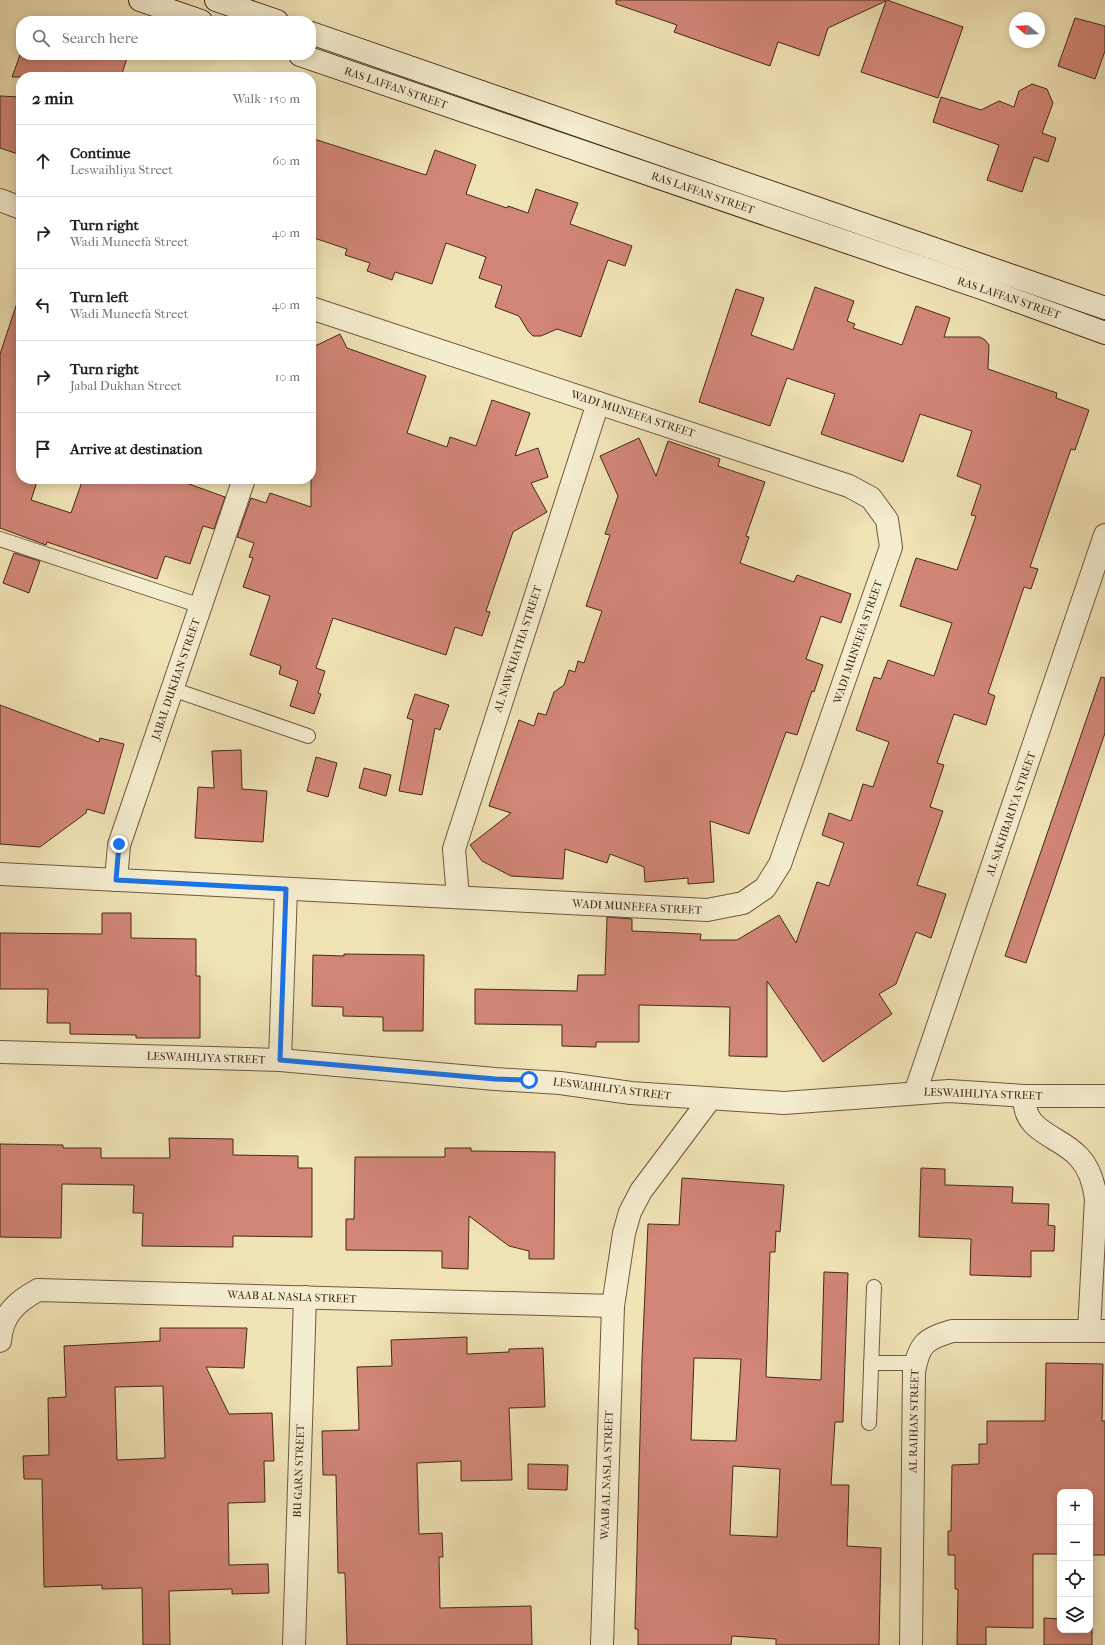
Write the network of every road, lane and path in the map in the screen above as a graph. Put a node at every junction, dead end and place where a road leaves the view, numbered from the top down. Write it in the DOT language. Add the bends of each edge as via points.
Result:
graph roads {
  1 [pos="140,0"];
  2 [pos="216,0"];
  3 [pos="186,16"];
  4 [pos="262,16"];
  5 [pos="316,35"];
  6 [pos="315,60"];
  7 [pos="1105,308"];
  8 [pos="316,310"];
  9 [pos="1105,332"];
  10 [pos="598,403"];
  11 [pos="242,484"];
  12 [pos="1105,535"];
  13 [pos="0,539"];
  14 [pos="201,606"];
  15 [pos="172,689"];
  16 [pos="308,736"];
  17 [pos="0,874"];
  18 [pos="116,880"];
  19 [pos="286,889"];
  20 [pos="458,897"];
  21 [pos="0,1052"];
  22 [pos="280,1060"];
  23 [pos="915,1093"];
  24 [pos="1026,1096"];
  25 [pos="1105,1096"];
  26 [pos="710,1099"];
  27 [pos="874,1287"];
  28 [pos="305,1297"];
  29 [pos="613,1306"];
  30 [pos="1097,1331"];
  31 [pos="0,1341"];
  32 [pos="916,1363"];
  33 [pos="871,1364"];
  34 [pos="869,1423"];
  35 [pos="294,1645"];
  36 [pos="602,1645"];
  37 [pos="911,1645"];
  1 -- 3 [label="street"];
  2 -- 4 [label="street"];
  5 -- 7 [label="street, RAS LAFFAN STREET"];
  6 -- 9 [label="street, RAS LAFFAN STREET"];
  8 -- 10 [label="street, WADI MUNEEFA STREET"];
  10 -- 20 [label="street, AL NAWKHATHA STREET" via="454,849"];
  10 -- 20 [label="street, WADI MUNEEFA STREET" via="849,486 871,498 887,520 891,548 780,864 765,888 743,903 707,910"];
  11 -- 14 [label="street, JABAL DUKHAN STREET"];
  12 -- 23 [label="street, AL SAKHBARIYA STREET"];
  13 -- 14 [label="lane"];
  14 -- 15 [label="street, JABAL DUKHAN STREET"];
  15 -- 16 [label="lane"];
  15 -- 18 [label="street, JABAL DUKHAN STREET" via="119,844"];
  17 -- 18 [label="street, WADI MUNEEFA STREET"];
  18 -- 19 [label="street, WADI MUNEEFA STREET"];
  19 -- 20 [label="street, WADI MUNEEFA STREET"];
  19 -- 22 [label="street"];
  21 -- 22 [label="street, LESWAIHLIYA STREET"];
  22 -- 26 [label="street, LESWAIHLIYA STREET" via="560,1083 631,1093"];
  23 -- 24 [label="street, LESWAIHLIYA STREET" via="950,1091"];
  23 -- 26 [label="street, LESWAIHLIYA STREET" via="784,1103"];
  24 -- 25 [label="street, LESWAIHLIYA STREET"];
  24 -- 30 [label="street, AL RAIHAN STREET" via="1024,1107 1028,1118 1035,1126 1078,1156 1086,1165 1094,1187"];
  26 -- 29 [label="street, WAAB AL NASLA STREET" via="641,1191 630,1212 624,1233"];
  27 -- 33 [label="lane"];
  28 -- 29 [label="street, WAAB AL NASLA STREET"];
  28 -- 31 [label="street, WAAB AL NASLA STREET" via="38,1290 21,1300 5,1318"];
  28 -- 35 [label="street, BU GARN STREET"];
  29 -- 36 [label="street, WAAB AL NASLA STREET"];
  30 -- 32 [label="street, AL RAIHAN STREET" via="952,1331 932,1338 918,1352"];
  32 -- 33 [label="lane"];
  32 -- 37 [label="street, AL RAIHAN STREET"];
  33 -- 34 [label="lane"];
}
